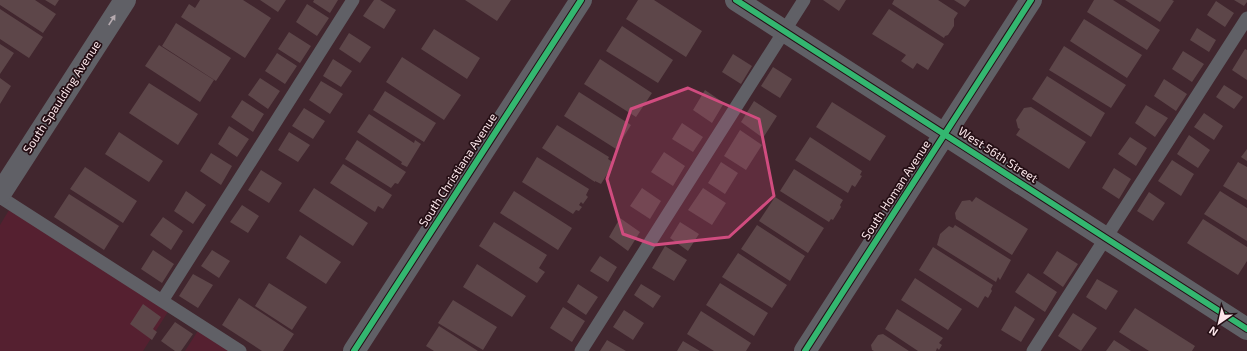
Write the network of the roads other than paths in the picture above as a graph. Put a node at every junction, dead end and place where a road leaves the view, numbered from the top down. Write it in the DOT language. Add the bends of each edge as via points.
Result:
graph roads {
  1 [pos="125,0"];
  2 [pos="353,0"];
  3 [pos="580,0"];
  4 [pos="736,0"];
  5 [pos="804,0"];
  6 [pos="1031,0"];
  7 [pos="1247,18"];
  8 [pos="784,31"];
  9 [pos="944,134"];
  10 [pos="0,194"];
  11 [pos="0,197"];
  12 [pos="1106,238"];
  13 [pos="162,301"];
  14 [pos="1247,329"];
  15 [pos="240,351"];
  16 [pos="354,351"];
  17 [pos="581,351"];
  18 [pos="805,351"];
  19 [pos="1033,351"];
  10 -- 1 [label="street, South Spaulding Avenue, one-way"];
  2 -- 13 [label="lane"];
  3 -- 16 [label="street, South Christiana Avenue"];
  4 -- 8 [label="street, West 56th Street"];
  5 -- 8 [label="lane"];
  6 -- 9 [label="street, South Homan Avenue"];
  7 -- 12 [label="lane"];
  8 -- 9 [label="street, West 56th Street"];
  8 -- 17 [label="lane"];
  9 -- 12 [label="street, West 56th Street"];
  9 -- 18 [label="street, South Homan Avenue"];
  11 -- 13 [label="lane"];
  12 -- 14 [label="street, West 56th Street"];
  12 -- 19 [label="lane"];
  13 -- 15 [label="lane"];
}
